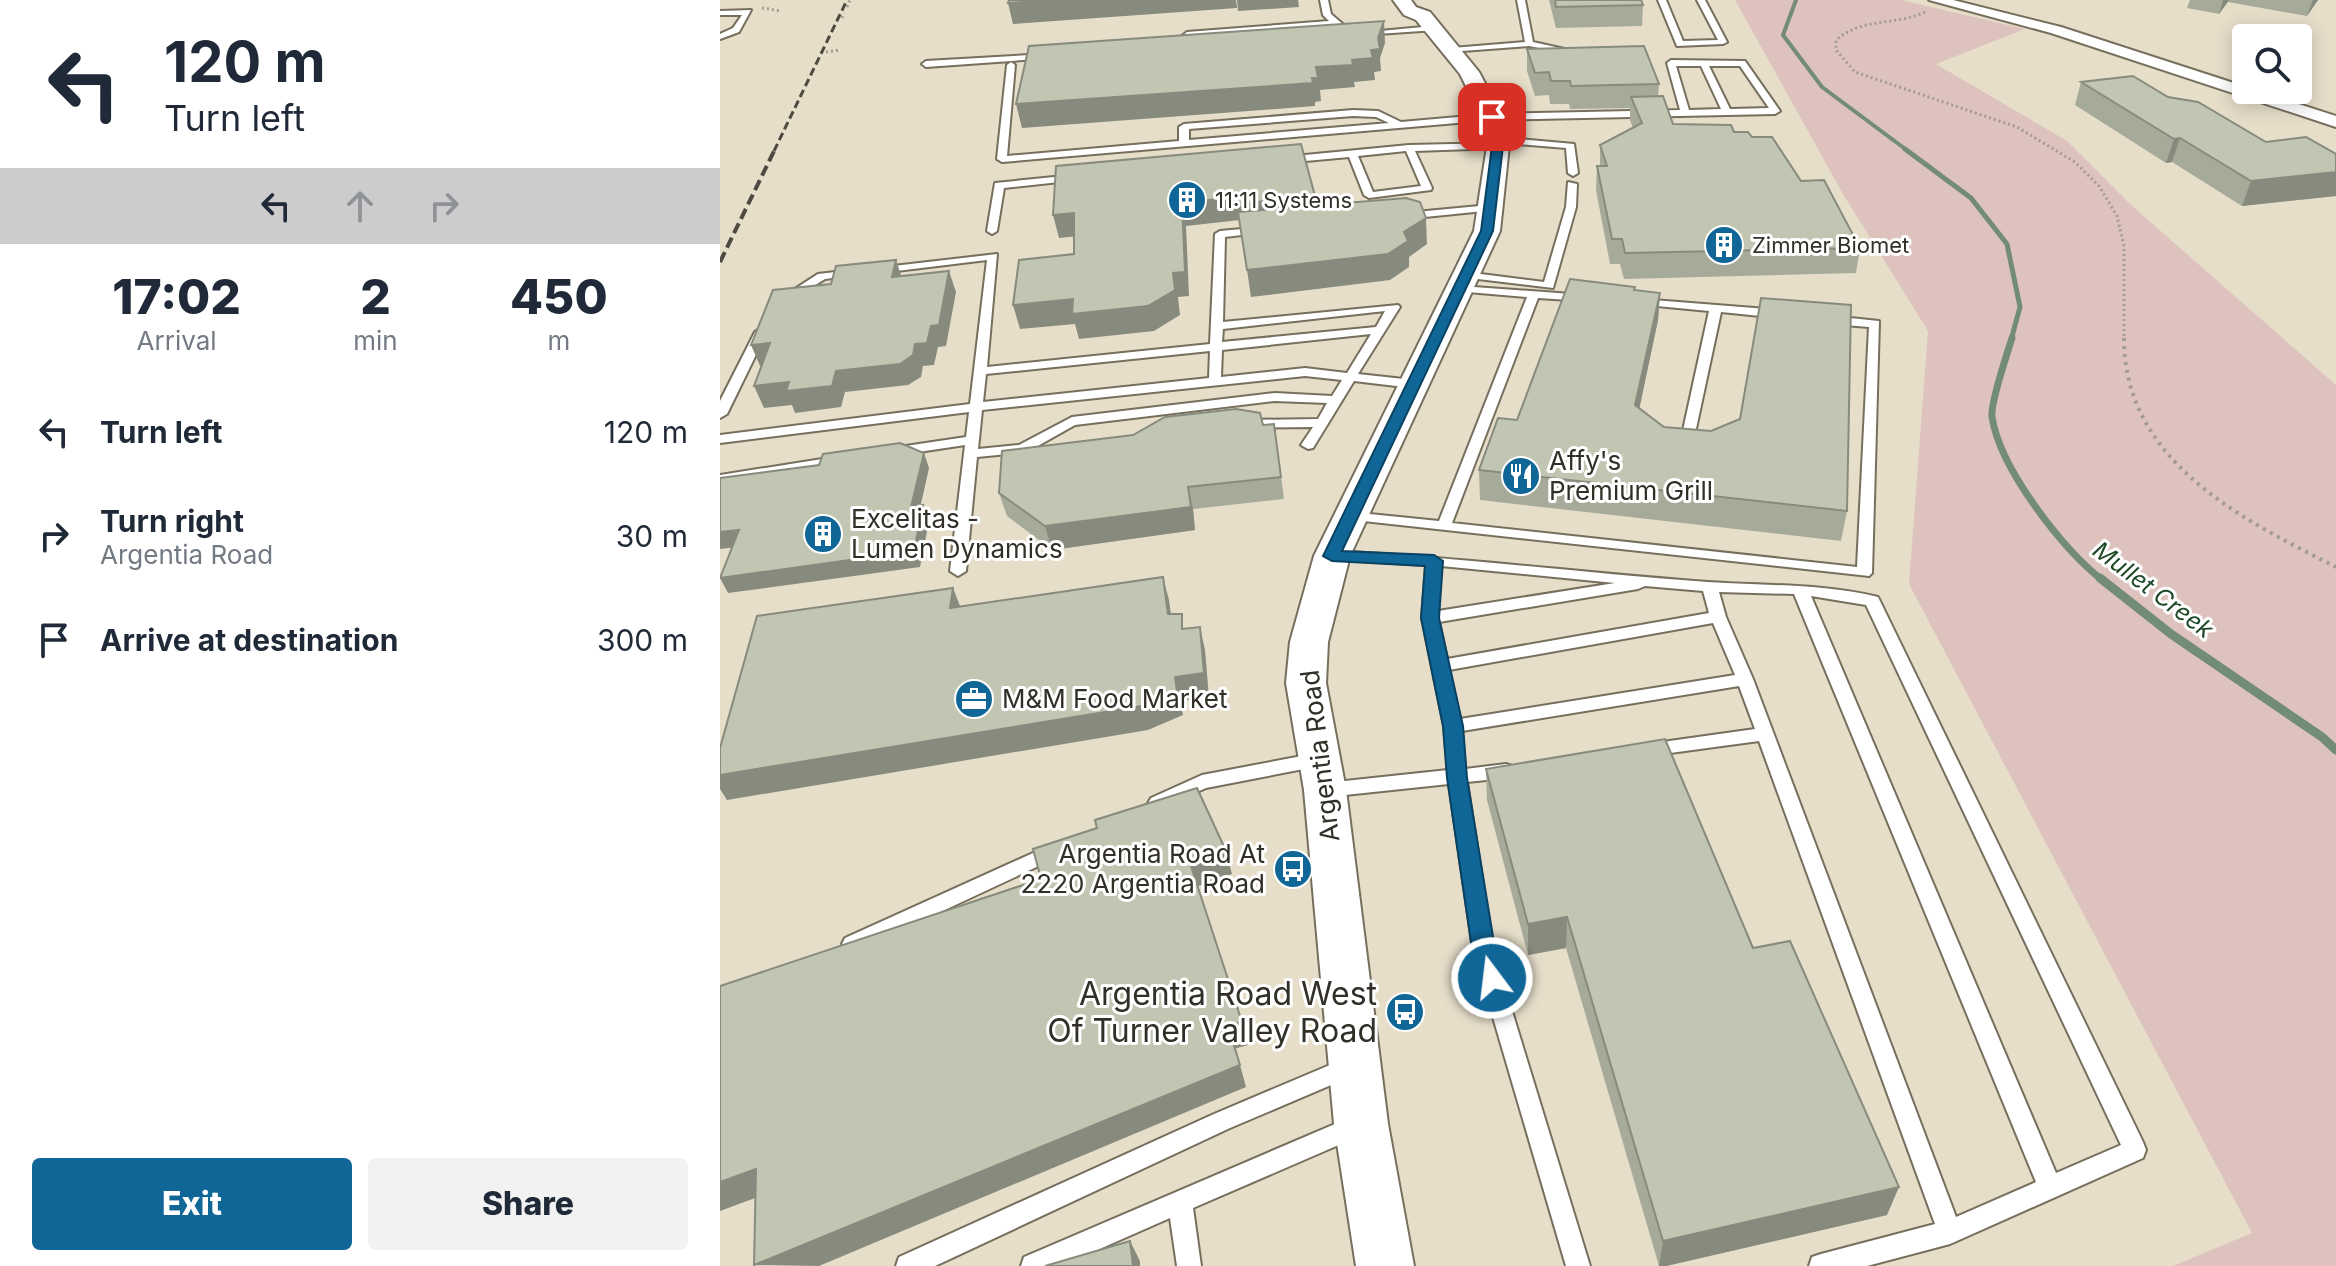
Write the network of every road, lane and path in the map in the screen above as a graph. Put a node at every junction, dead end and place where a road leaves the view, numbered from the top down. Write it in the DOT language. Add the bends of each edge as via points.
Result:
graph roads {
  1 [pos="850,0"];
  2 [pos="1324,0"];
  3 [pos="1521,0"];
  4 [pos="1662,0"];
  5 [pos="1701,0"];
  6 [pos="1925,0"];
  7 [pos="1936,0"];
  8 [pos="847,7"];
  9 [pos="773,11"];
  10 [pos="781,11"];
  11 [pos="720,13"];
  12 [pos="844,13"];
  13 [pos="842,18"];
  14 [pos="1426,19"];
  15 [pos="1336,23"];
  16 [pos="1349,34"];
  17 [pos="1334,35"];
  18 [pos="720,37"];
  19 [pos="1529,44"];
  20 [pos="1186,46"];
  21 [pos="1172,47"];
  22 [pos="1156,48"];
  23 [pos="840,50"];
  24 [pos="826,52"];
  25 [pos="1577,52"];
  26 [pos="1064,55"];
  27 [pos="1704,63"];
  28 [pos="926,64"];
  29 [pos="1011,65"];
  30 [pos="1727,112"];
  31 [pos="1686,114"];
  32 [pos="2336,122"];
  33 [pos="1399,125"];
  34 [pos="1495,134"];
  35 [pos="1184,143"];
  36 [pos="1409,148"];
  37 [pos="1352,153"];
  38 [pos="1279,160"];
  39 [pos="1093,177"];
  40 [pos="1490,208"];
  41 [pos="1386,218"];
  42 [pos="1280,229"];
  43 [pos="992,231"];
  44 [pos="1462,282"];
  45 [pos="1549,286"];
  46 [pos="1534,294"];
  47 [pos="775,305"];
  48 [pos="1716,308"];
  49 [pos="1847,312"];
  50 [pos="768,319"];
  51 [pos="1218,326"];
  52 [pos="1379,330"];
  53 [pos="1217,349"];
  54 [pos="980,371"];
  55 [pos="1350,377"];
  56 [pos="1215,382"];
  57 [pos="1413,384"];
  58 [pos="1336,400"];
  59 [pos="976,407"];
  60 [pos="720,414"];
  61 [pos="1322,423"];
  62 [pos="1230,424"];
  63 [pos="1689,435"];
  64 [pos="720,439"];
  65 [pos="1067,443"];
  66 [pos="1308,445"];
  67 [pos="972,447"];
  68 [pos="1022,449"];
  69 [pos="878,454"];
  70 [pos="862,457"];
  71 [pos="720,479"];
  72 [pos="1350,516"];
  73 [pos="1444,526"];
  74 [pos="1332,556"];
  75 [pos="1434,561"];
  76 [pos="2336,567"];
  77 [pos="958,571"];
  78 [pos="1663,580"];
  79 [pos="1710,587"];
  80 [pos="1800,589"];
  81 [pos="1718,617"];
  82 [pos="1430,618"];
  83 [pos="1439,666"];
  84 [pos="1745,679"];
  85 [pos="1453,726"];
  86 [pos="1764,734"];
  87 [pos="1626,754"];
  88 [pos="1519,769"];
  89 [pos="1321,775"];
  90 [pos="1457,778"];
  91 [pos="1146,809"];
  92 [pos="1075,841"];
  93 [pos="834,953"];
  94 [pos="1354,1065"];
  95 [pos="1361,1124"];
  96 [pos="2051,1189"];
  97 [pos="1180,1201"];
  98 [pos="1950,1232"];
  99 [pos="908,1266"];
  100 [pos="1033,1266"];
  101 [pos="1189,1266"];
  102 [pos="1385,1266"];
  103 [pos="1578,1266"];
  104 [pos="1821,1266"];
  1 -- 8 [label="path"];
  2 -- 15 [label="lane" via="1327,15"];
  3 -- 19 [label="lane"];
  4 -- 5 [label="lane" via="1680,44 1723,42"];
  6 -- 76 [label="path" via="1923,14 1845,31 1836,40 1836,50 1855,72 2033,134 2097,183 2118,213 2126,248 2127,378 2165,454 2206,490 2282,540"];
  7 -- 32 [label="street" via="2043,26"];
  9 -- 10 [label="path"];
  11 -- 18 [label="lane" via="748,12 736,30"];
  12 -- 13 [label="path"];
  14 -- 16 [label="lane"];
  14 -- 19 [label="lane"];
  14 -- 34 [label="street" via="1469,72"];
  15 -- 16 [label="lane"];
  15 -- 21 [label="lane" via="1187,34"];
  16 -- 17 [label="lane"];
  19 -- 25 [label="lane"];
  20 -- 21 [label="lane"];
  21 -- 22 [label="lane"];
  23 -- 24 [label="path"];
  26 -- 28 [label="lane"];
  27 -- 30 [label="lane"];
  27 -- 30 [label="lane" via="1742,63 1775,111"];
  27 -- 31 [label="lane" via="1671,63"];
  29 -- 35 [label="lane" via="1002,159"];
  30 -- 31 [label="lane"];
  31 -- 34 [label="lane"];
  33 -- 34 [label="lane"];
  33 -- 35 [label="lane"];
  33 -- 35 [label="lane" via="1378,114 1353,113 1199,125 1184,127"];
  34 -- 36 [label="lane"];
  34 -- 40 [label="street, Argentia Road"];
  34 -- 45 [label="lane" via="1571,146 1571,207"];
  36 -- 37 [label="lane"];
  36 -- 37 [label="lane" via="1427,188 1369,195"];
  37 -- 38 [label="lane"];
  39 -- 43 [label="lane" via="999,185"];
  40 -- 41 [label="lane"];
  40 -- 44 [label="street, Argentia Road" via="1487,231"];
  42 -- 51 [label="lane" via="1220,234"];
  44 -- 45 [label="lane"];
  44 -- 46 [label="lane"];
  44 -- 57 [label="street, Argentia Road"];
  45 -- 46 [label="lane" via="1593,295"];
  46 -- 73 [label="lane"];
  47 -- 54 [label="lane" via="822,276 993,256"];
  48 -- 48 [label="lane" via="1627,298 1787,311"];
  48 -- 63 [label="lane"];
  49 -- 73 [label="lane" via="1817,314 1875,324 1864,573"];
  50 -- 60 [label="lane"];
  51 -- 52 [label="lane" via="1394,307"];
  51 -- 53 [label="lane"];
  52 -- 53 [label="lane"];
  52 -- 55 [label="lane"];
  53 -- 54 [label="lane"];
  53 -- 56 [label="lane"];
  54 -- 59 [label="lane"];
  55 -- 56 [label="lane" via="1305,372"];
  55 -- 57 [label="lane"];
  55 -- 58 [label="lane"];
  56 -- 59 [label="lane"];
  57 -- 72 [label="street, Argentia Road"];
  58 -- 61 [label="lane"];
  58 -- 68 [label="lane" via="1275,397 1072,421"];
  59 -- 64 [label="lane"];
  59 -- 67 [label="lane"];
  61 -- 62 [label="lane"];
  61 -- 66 [label="lane"];
  65 -- 68 [label="lane"];
  67 -- 68 [label="lane"];
  67 -- 69 [label="lane"];
  67 -- 77 [label="lane"];
  70 -- 71 [label="lane"];
  72 -- 73 [label="lane"];
  72 -- 74 [label="street, Argentia Road"];
  74 -- 75 [label="lane"];
  74 -- 89 [label="street, Argentia Road" via="1309,642 1306,683"];
  75 -- 78 [label="lane"];
  75 -- 82 [label="lane"];
  78 -- 79 [label="lane"];
  78 -- 82 [label="lane"];
  79 -- 80 [label="lane"];
  79 -- 81 [label="lane"];
  80 -- 96 [label="lane"];
  80 -- 96 [label="lane" via="1872,601 2135,1150"];
  81 -- 83 [label="lane"];
  81 -- 84 [label="lane"];
  82 -- 83 [label="lane"];
  83 -- 85 [label="lane"];
  84 -- 85 [label="lane"];
  84 -- 86 [label="lane"];
  85 -- 90 [label="lane"];
  86 -- 87 [label="lane"];
  86 -- 98 [label="lane"];
  88 -- 90 [label="lane"];
  89 -- 90 [label="lane"];
  89 -- 91 [label="lane" via="1202,782"];
  89 -- 94 [label="street, Argentia Road"];
  90 -- 103 [label="lane" via="1483,949"];
  92 -- 93 [label="lane"];
  94 -- 95 [label="street, Argentia Road"];
  94 -- 99 [label="lane"];
  95 -- 97 [label="lane"];
  95 -- 102 [label="street, Argentia Road"];
  96 -- 98 [label="lane"];
  97 -- 100 [label="lane"];
  97 -- 101 [label="lane"];
  98 -- 104 [label="lane"];
}
